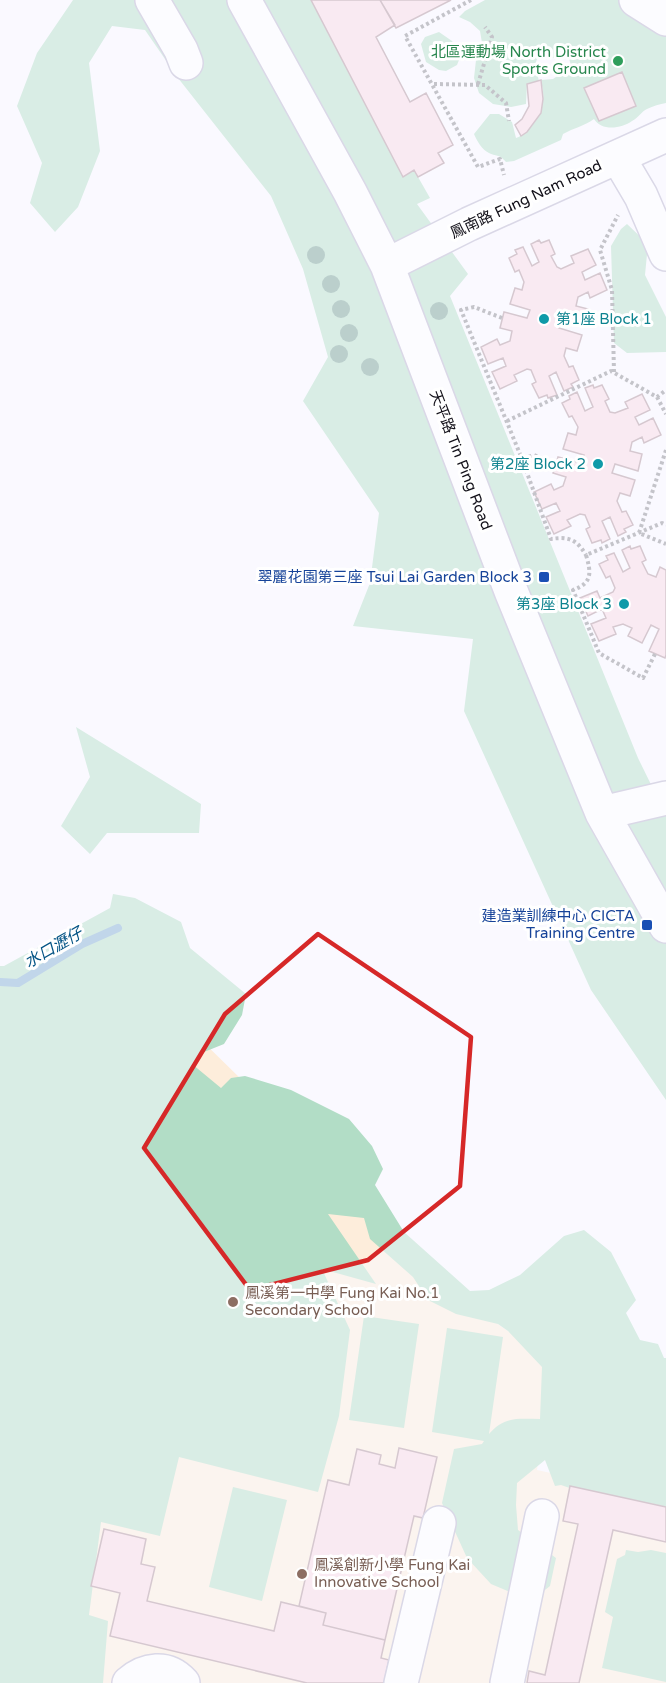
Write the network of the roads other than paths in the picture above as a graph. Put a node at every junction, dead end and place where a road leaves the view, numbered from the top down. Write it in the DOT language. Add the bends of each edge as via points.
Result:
graph roads {
  1 [pos="152,0"];
  2 [pos="244,0"];
  3 [pos="186,63"];
  4 [pos="666,135"];
  5 [pos="618,157"];
  6 [pos="666,254"];
  7 [pos="387,265"];
  8 [pos="666,798"];
  9 [pos="602,813"];
  10 [pos="666,926"];
  11 [pos="542,1516"];
  12 [pos="439,1523"];
  13 [pos="129,1683"];
  14 [pos="183,1683"];
  15 [pos="401,1683"];
  16 [pos="507,1683"];
  1 -- 3 [label="street"];
  2 -- 7 [label="street, 天平路 Tin Ping Road"];
  4 -- 5 [label="street, 鳳南路 Fung Nam Road"];
  5 -- 6 [label="street" via="641,196"];
  5 -- 7 [label="street, 鳳南路 Fung Nam Road"];
  7 -- 9 [label="street, 天平路 Tin Ping Road" via="507,582"];
  8 -- 9 [label="street"];
  9 -- 10 [label="street, 天平路 Tin Ping Road"];
  11 -- 16 [label="street"];
  12 -- 15 [label="street"];
  13 -- 14 [label="street" via="147,1671 159,1670"];
}
